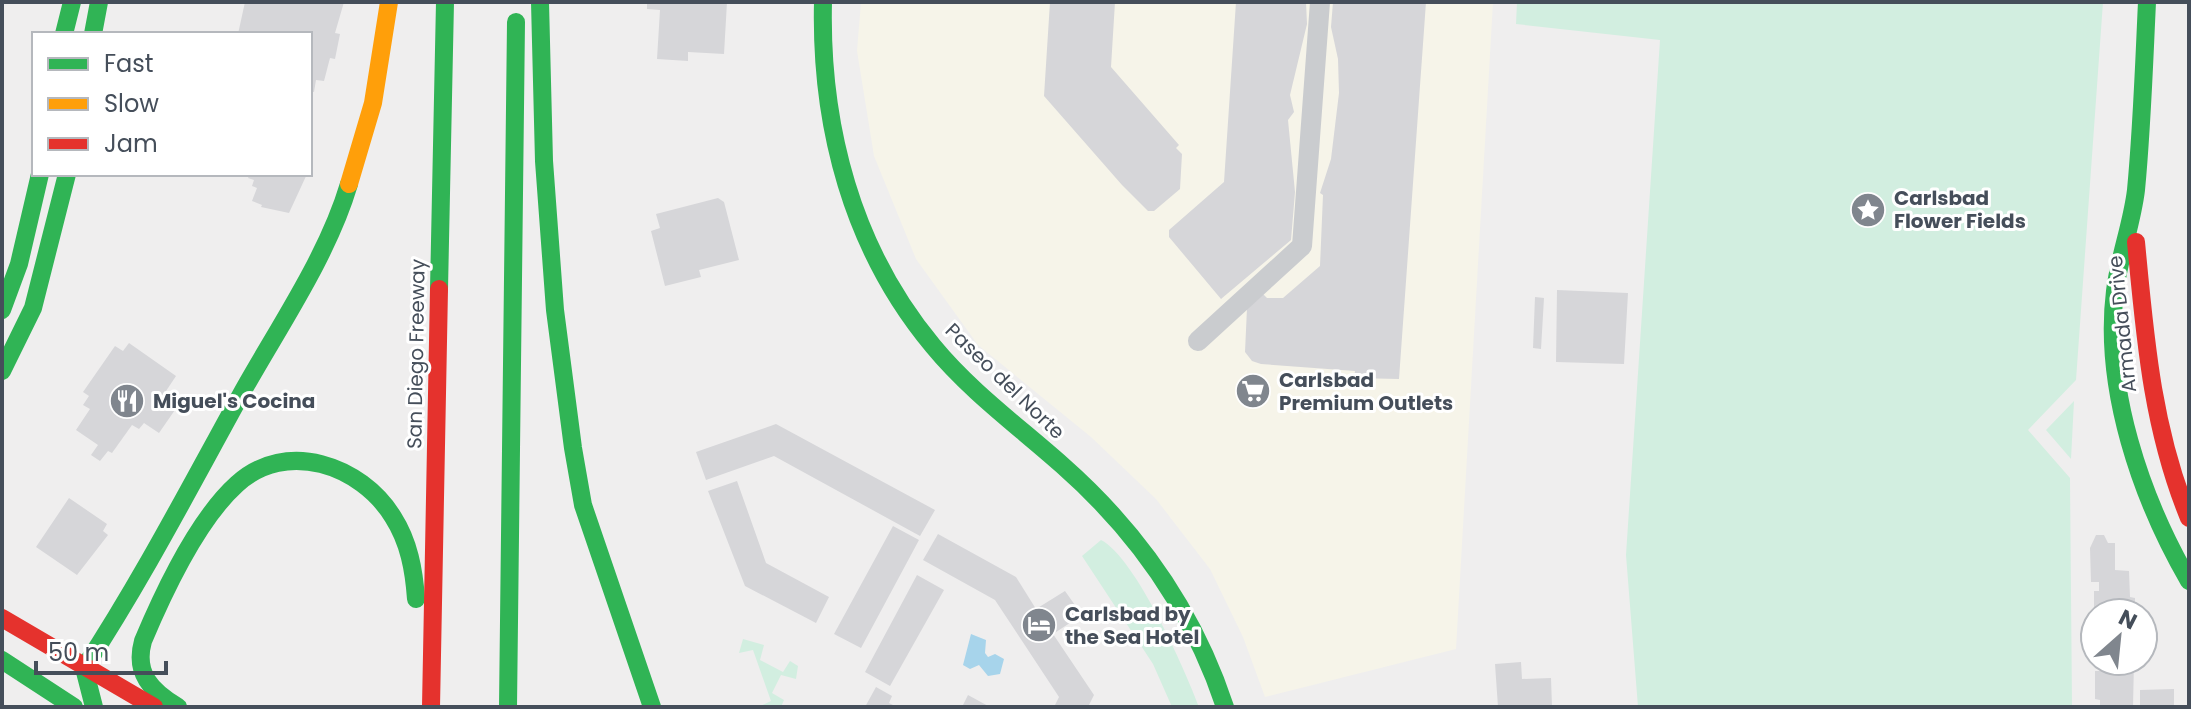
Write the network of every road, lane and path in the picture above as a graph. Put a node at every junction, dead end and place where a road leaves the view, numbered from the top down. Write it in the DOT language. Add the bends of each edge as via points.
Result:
graph roads {
  1 [pos="72,2"];
  2 [pos="99,2"];
  3 [pos="389,2"];
  4 [pos="445,2"];
  5 [pos="516,2"];
  6 [pos="540,2"];
  7 [pos="823,2"];
  8 [pos="1320,2"];
  9 [pos="2147,2"];
  10 [pos="64,32"];
  11 [pos="93,32"];
  12 [pos="40,176"];
  13 [pos="66,176"];
  14 [pos="2133,216"];
  15 [pos="2,310"];
  16 [pos="1198,341"];
  17 [pos="2,371"];
  18 [pos="2189,518"];
  19 [pos="2189,581"];
  20 [pos="2,618"];
  21 [pos="2,660"];
  22 [pos="84,668"];
  23 [pos="74,707"];
  24 [pos="94,707"];
  25 [pos="154,707"];
  26 [pos="178,707"];
  27 [pos="422,707"];
  28 [pos="431,707"];
  29 [pos="508,707"];
  30 [pos="652,707"];
  31 [pos="1225,707"];
  1 -- 10 [label="main road"];
  2 -- 11 [label="main road"];
  3 -- 22 [label="main road" via="373,103 347,191 290,315 127,603"];
  4 -- 28 [label="main road, San Diego Freeway"];
  5 -- 29 [label="main road"];
  6 -- 30 [label="main road" via="544,161 573,448 583,505"];
  7 -- 31 [label="main road, Paseo del Norte" via="828,116 868,240 890,286 933,345 1104,503 1147,551 1179,599"];
  8 -- 16 [label="street" via="1302,246"];
  9 -- 14 [label="main road, Armada Drive"];
  12 -- 15 [label="main road"];
  13 -- 17 [label="main road" via="33,308"];
  14 -- 18 [label="main road, Armada Drive" via="2147,380 2167,466"];
  14 -- 19 [label="main road, Armada Drive" via="2115,293 2120,385 2127,428 2152,501"];
  20 -- 22 [label="main road"];
  21 -- 23 [label="main road"];
  22 -- 24 [label="main road"];
  22 -- 25 [label="main road"];
  26 -- 27 [label="main road" via="147,682 139,666 147,636 193,540 209,514 249,474 275,461 301,460 355,477 382,500 401,528 415,572"];
}
